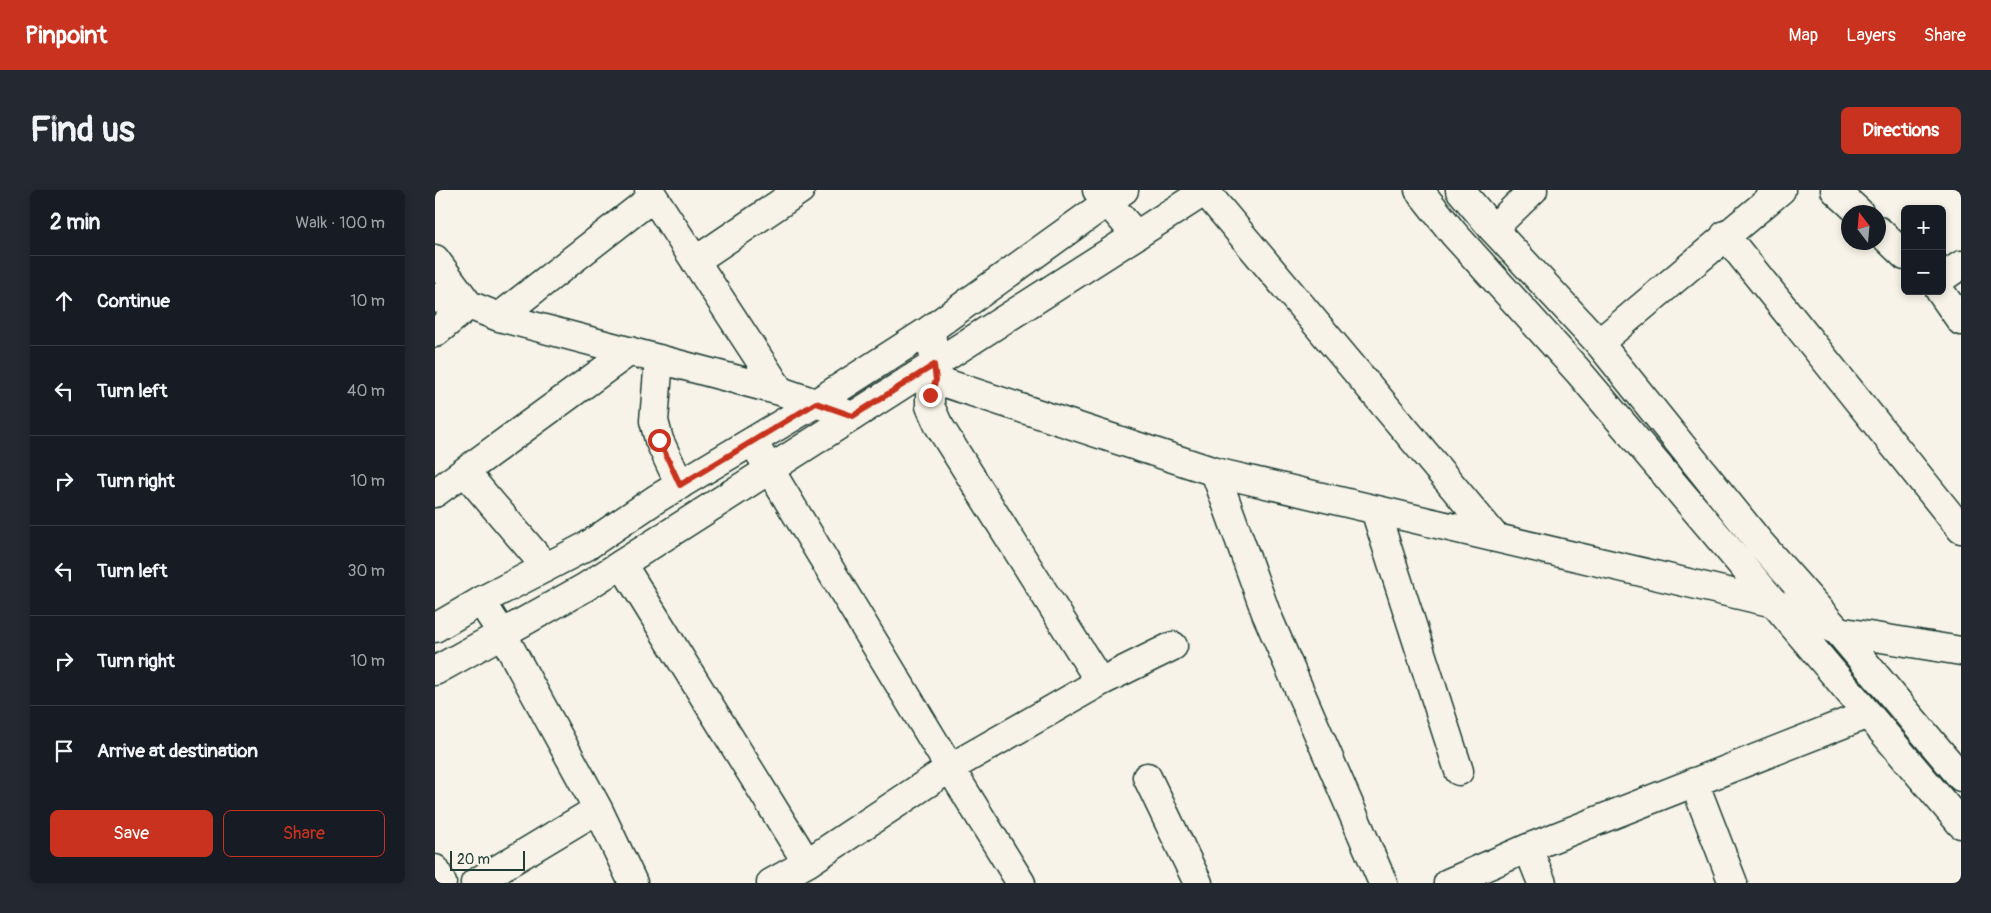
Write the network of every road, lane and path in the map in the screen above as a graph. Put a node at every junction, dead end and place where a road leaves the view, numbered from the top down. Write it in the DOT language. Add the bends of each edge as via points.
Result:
graph roads {
  1 [pos="800,190"];
  2 [pos="1419,190"];
  3 [pos="1460,190"];
  4 [pos="1533,190"];
  5 [pos="1781,190"];
  6 [pos="1835,190"];
  7 [pos="1206,191"];
  8 [pos="651,194"];
  9 [pos="1110,194"];
  10 [pos="1851,205"];
  11 [pos="1493,229"];
  12 [pos="1136,235"];
  13 [pos="1725,235"];
  14 [pos="1886,238"];
  15 [pos="1901,252"];
  16 [pos="435,259"];
  17 [pos="695,261"];
  18 [pos="1961,265"];
  19 [pos="1946,275"];
  20 [pos="1946,287"];
  21 [pos="1961,290"];
  22 [pos="1943,295"];
  23 [pos="435,298"];
  24 [pos="469,305"];
  25 [pos="499,317"];
  26 [pos="1961,321"];
  27 [pos="931,329"];
  28 [pos="435,333"];
  29 [pos="1599,343"];
  30 [pos="629,351"];
  31 [pos="659,359"];
  32 [pos="935,372"];
  33 [pos="780,391"];
  34 [pos="816,403"];
  35 [pos="853,416"];
  36 [pos="753,442"];
  37 [pos="770,469"];
  38 [pos="465,472"];
  39 [pos="1215,472"];
  40 [pos="680,485"];
  41 [pos="435,493"];
  42 [pos="1375,510"];
  43 [pos="1961,528"];
  44 [pos="1496,538"];
  45 [pos="622,564"];
  46 [pos="546,567"];
  47 [pos="481,601"];
  48 [pos="1774,603"];
  49 [pos="435,628"];
  50 [pos="1839,631"];
  51 [pos="503,635"];
  52 [pos="1173,646"];
  53 [pos="1959,648"];
  54 [pos="435,671"];
  55 [pos="1101,682"];
  56 [pos="1868,714"];
  57 [pos="949,768"];
  58 [pos="1459,771"];
  59 [pos="1147,777"];
  60 [pos="1961,777"];
  61 [pos="1694,782"];
  62 [pos="598,809"];
  63 [pos="1961,824"];
  64 [pos="1528,848"];
  65 [pos="807,862"];
  66 [pos="435,870"];
  67 [pos="443,883"];
  68 [pos="475,883"];
  69 [pos="633,883"];
  70 [pos="771,883"];
  71 [pos="1021,883"];
  72 [pos="1199,883"];
  73 [pos="1383,883"];
  74 [pos="1448,883"];
  75 [pos="1542,883"];
  76 [pos="1733,883"];
  1 -- 17 [label="street"];
  2 -- 48 [label="street" via="1454,234 1578,371"];
  3 -- 11 [label="street"];
  4 -- 11 [label="street"];
  5 -- 13 [label="street"];
  6 -- 10 [label="street"];
  7 -- 12 [label="street"];
  7 -- 44 [label="street"];
  8 -- 17 [label="street"];
  8 -- 25 [label="street"];
  9 -- 12 [label="street"];
  9 -- 27 [label="street"];
  11 -- 29 [label="street"];
  12 -- 32 [label="street"];
  13 -- 29 [label="street"];
  13 -- 43 [label="street"];
  14 -- 15 [label="street"];
  16 -- 24 [label="street"];
  17 -- 33 [label="street"];
  18 -- 19 [label="street"];
  20 -- 21 [label="street"];
  22 -- 26 [label="street"];
  23 -- 24 [label="street"];
  24 -- 25 [label="street"];
  24 -- 28 [label="street"];
  25 -- 30 [label="street"];
  27 -- 32 [label="street"];
  27 -- 34 [label="street"];
  29 -- 50 [label="street" via="1760,543"];
  30 -- 31 [label="street"];
  30 -- 38 [label="street"];
  31 -- 33 [label="street"];
  31 -- 40 [label="street" via="654,421 659,440"];
  32 -- 35 [label="street"];
  32 -- 39 [label="street"];
  32 -- 55 [label="street" via="930,406 938,424"];
  33 -- 34 [label="street"];
  34 -- 35 [label="street"];
  34 -- 36 [label="street"];
  35 -- 37 [label="street"];
  36 -- 37 [label="street"];
  36 -- 40 [label="street"];
  37 -- 45 [label="street"];
  37 -- 57 [label="street"];
  38 -- 41 [label="street"];
  38 -- 46 [label="street"];
  39 -- 42 [label="street"];
  39 -- 73 [label="street" via="1266,612"];
  40 -- 46 [label="street" via="587,546"];
  42 -- 44 [label="street"];
  42 -- 58 [label="street"];
  44 -- 48 [label="street"];
  45 -- 51 [label="street"];
  45 -- 65 [label="street"];
  46 -- 47 [label="street"];
  47 -- 49 [label="street"];
  47 -- 51 [label="street"];
  48 -- 50 [label="street"];
  48 -- 56 [label="street"];
  50 -- 53 [label="street"];
  50 -- 60 [label="street"];
  51 -- 54 [label="street"];
  51 -- 62 [label="street"];
  52 -- 55 [label="street"];
  55 -- 57 [label="street"];
  56 -- 61 [label="street"];
  56 -- 63 [label="street"];
  57 -- 65 [label="street"];
  57 -- 71 [label="street"];
  59 -- 72 [label="street"];
  61 -- 64 [label="street"];
  61 -- 76 [label="street"];
  62 -- 68 [label="street"];
  62 -- 69 [label="street"];
  64 -- 74 [label="street"];
  64 -- 75 [label="street"];
  65 -- 70 [label="street"];
  66 -- 67 [label="street"];
}
